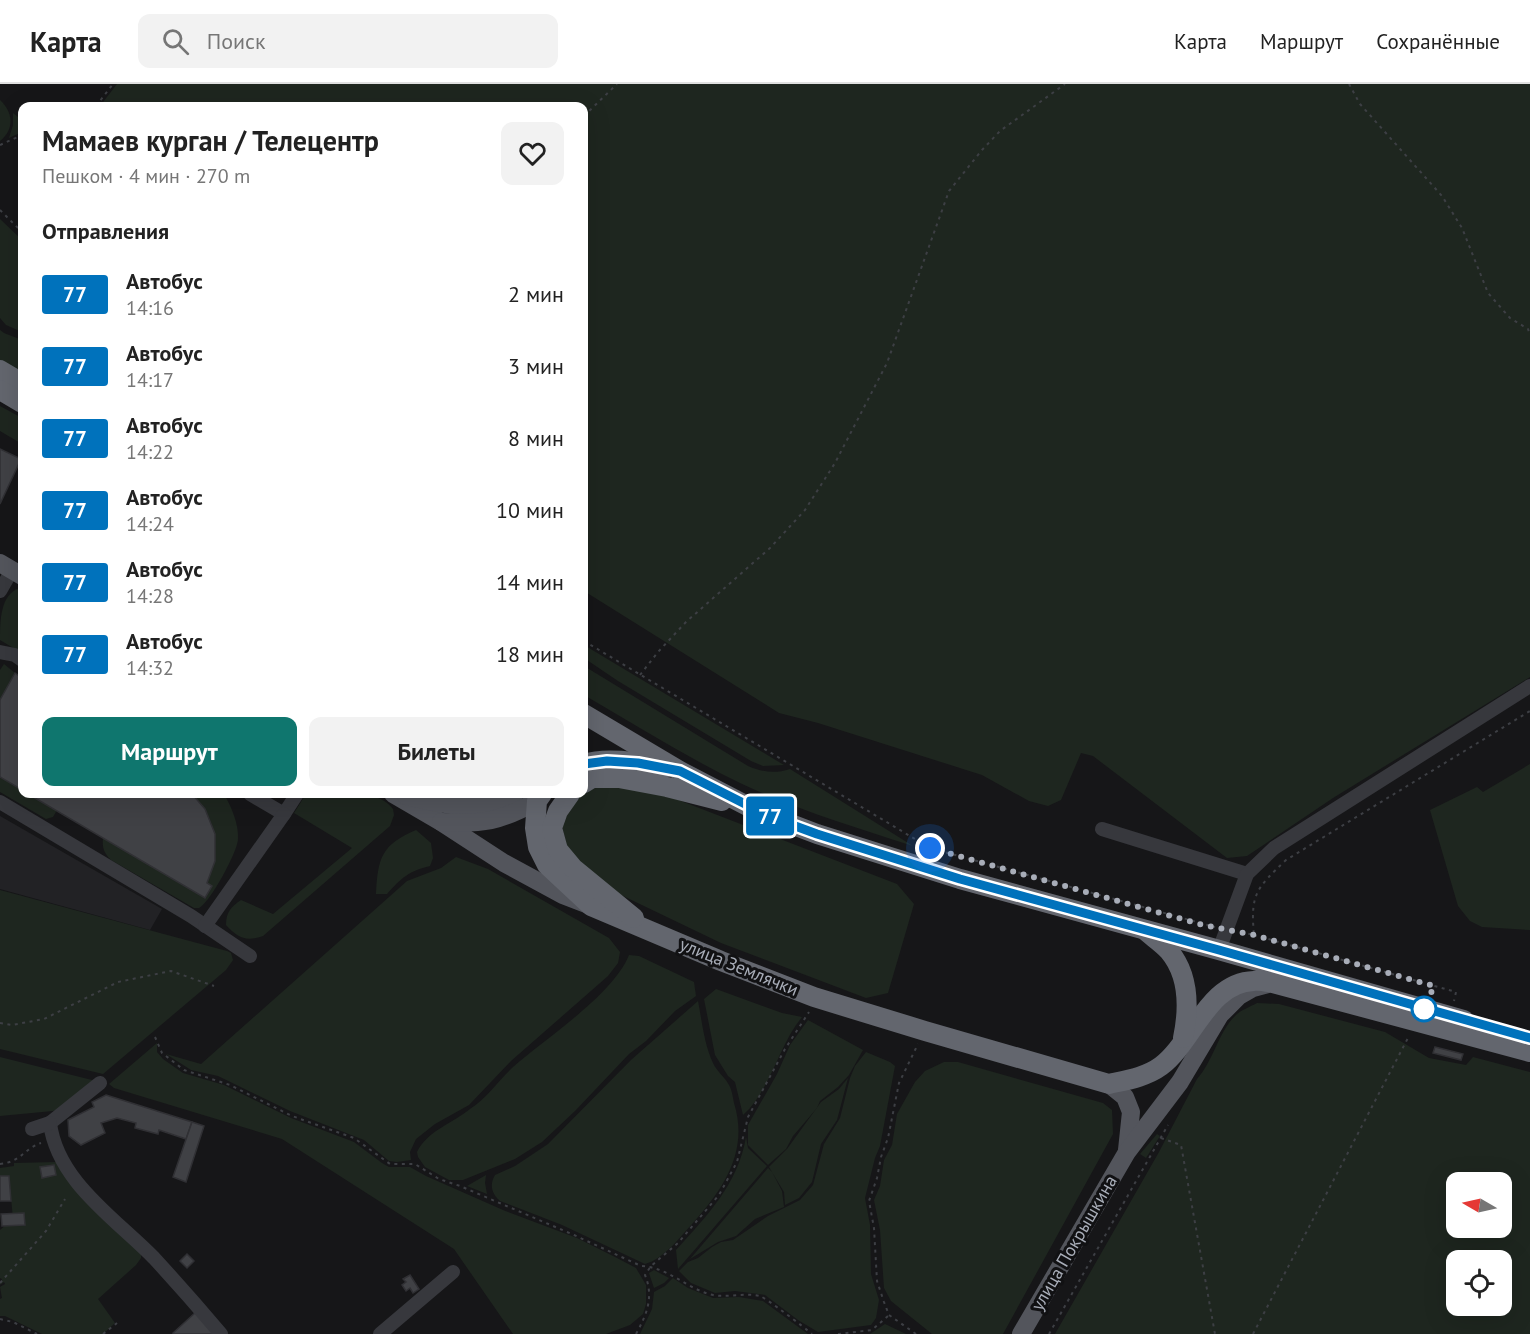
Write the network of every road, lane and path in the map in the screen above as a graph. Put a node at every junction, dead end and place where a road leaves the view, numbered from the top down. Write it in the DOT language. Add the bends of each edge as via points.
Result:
graph roads {
  1 [pos="113,84"];
  2 [pos="617,84"];
  3 [pos="1065,84"];
  4 [pos="1349,84"];
  5 [pos="99,102"];
  6 [pos="588,112"];
  7 [pos="18,137"];
  8 [pos="0,145"];
  9 [pos="0,210"];
  10 [pos="18,228"];
  11 [pos="1530,335"];
  12 [pos="0,370"];
  13 [pos="18,381"];
  14 [pos="0,390"];
  15 [pos="18,401"];
  16 [pos="12,569"];
  17 [pos="0,591"];
  18 [pos="588,643"];
  19 [pos="1,654"];
  20 [pos="18,659"];
  21 [pos="640,675"];
  22 [pos="1530,686"];
  23 [pos="1530,711"];
  24 [pos="588,716"];
  25 [pos="588,763"];
  26 [pos="680,771"];
  27 [pos="588,780"];
  28 [pos="257,798"];
  29 [pos="294,798"];
  30 [pos="401,798"];
  31 [pos="412,798"];
  32 [pos="508,798"];
  33 [pos="537,798"];
  34 [pos="539,798"];
  35 [pos="567,798"];
  36 [pos="0,802"];
  37 [pos="757,810"];
  38 [pos="284,814"];
  39 [pos="441,822"];
  40 [pos="1102,829"];
  41 [pos="1247,874"];
  42 [pos="591,906"];
  43 [pos="205,926"];
  44 [pos="645,928"];
  45 [pos="1225,929"];
  46 [pos="1145,930"];
  47 [pos="1254,935"];
  48 [pos="1219,950"];
  49 [pos="250,956"];
  50 [pos="1272,983"];
  51 [pos="214,986"];
  52 [pos="814,997"];
  53 [pos="1449,1017"];
  54 [pos="0,1023"];
  55 [pos="925,1031"];
  56 [pos="1409,1036"];
  57 [pos="155,1037"];
  58 [pos="1530,1038"];
  59 [pos="1182,1043"];
  60 [pos="1530,1052"];
  61 [pos="100,1083"];
  62 [pos="1109,1084"];
  63 [pos="1172,1118"];
  64 [pos="50,1122"];
  65 [pos="32,1129"];
  66 [pos="1161,1138"];
  67 [pos="52,1140"];
  68 [pos="1126,1152"];
  69 [pos="0,1164"];
  70 [pos="65,1199"];
  71 [pos="651,1266"];
  72 [pos="453,1272"];
  73 [pos="0,1283"];
  74 [pos="889,1315"];
  75 [pos="0,1319"];
  76 [pos="117,1323"];
  77 [pos="37,1334"];
  78 [pos="103,1334"];
  79 [pos="220,1334"];
  80 [pos="380,1334"];
  81 [pos="636,1334"];
  82 [pos="812,1334"];
  83 [pos="838,1334"];
  84 [pos="916,1334"];
  85 [pos="1021,1334"];
  86 [pos="1049,1334"];
  87 [pos="1215,1334"];
  88 [pos="1253,1334"];
  1 -- 5 [label="path"];
  2 -- 6 [label="path"];
  3 -- 21 [label="path" via="1000,131 949,191 887,363 835,463 805,510 770,548 686,622"];
  4 -- 11 [label="path" via="1360,104 1442,196 1462,228 1488,293"];
  7 -- 8 [label="path"];
  9 -- 10 [label="path"];
  12 -- 13 [label="highway"];
  14 -- 15 [label="highway"];
  16 -- 17 [label="street"];
  18 -- 21 [label="path"];
  19 -- 20 [label="street"];
  21 -- 45 [label="path" via="930,848"];
  22 -- 41 [label="street" via="1274,848"];
  23 -- 47 [label="path" via="1286,860 1261,884 1252,909"];
  24 -- 26 [label="highway"];
  25 -- 26 [label="highway" via="638,763"];
  26 -- 37 [label="highway"];
  27 -- 37 [label="highway" via="619,778"];
  28 -- 38 [label="street"];
  29 -- 38 [label="street"];
  30 -- 39 [label="main road, улица Землячки"];
  31 -- 32 [label="main road" via="467,807 486,806"];
  33 -- 39 [label="main road" via="492,822"];
  34 -- 42 [label="highway" via="535,828 538,847 547,865"];
  35 -- 44 [label="highway" via="552,828 558,850 573,868"];
  36 -- 43 [label="street"];
  37 -- 46 [label="highway" via="817,834 960,879"];
  38 -- 43 [label="street"];
  39 -- 42 [label="main road, улица Землячки" via="504,863"];
  40 -- 41 [label="street"];
  41 -- 45 [label="street"];
  42 -- 44 [label="highway, улица Землячки"];
  43 -- 49 [label="street"];
  44 -- 52 [label="highway, улица Землячки"];
  45 -- 47 [label="path"];
  45 -- 48 [label="street"];
  46 -- 48 [label="highway"];
  46 -- 59 [label="highway" via="1170,952 1182,976 1188,1016"];
  47 -- 53 [label="path" via="1456,992"];
  48 -- 53 [label="highway"];
  50 -- 59 [label="highway" via="1235,985 1221,994"];
  50 -- 60 [label="highway"];
  50 -- 68 [label="main road, улица Покрышкина" via="1253,988 1229,1004 1180,1082"];
  51 -- 54 [label="path" via="171,971 118,982 44,1019 12,1025"];
  52 -- 55 [label="highway, улица Землячки"];
  52 -- 71 [label="path" via="748,1117 737,1162 719,1195 678,1243"];
  53 -- 58 [label="highway"];
  55 -- 62 [label="highway, улица Землячки"];
  55 -- 74 [label="path" via="899,1083 869,1201 877,1281"];
  56 -- 88 [label="path"];
  57 -- 71 [label="path" via="162,1053 184,1070 223,1082 292,1116 354,1138 390,1164 415,1164 439,1179 641,1266"];
  59 -- 62 [label="highway" via="1162,1066 1150,1073"];
  61 -- 64 [label="street"];
  62 -- 68 [label="main road" via="1125,1097 1131,1112"];
  63 -- 66 [label="path"];
  64 -- 65 [label="street"];
  64 -- 67 [label="street"];
  66 -- 86 [label="path"];
  66 -- 87 [label="path" via="1181,1145"];
  67 -- 69 [label="path" via="36,1144 22,1157"];
  67 -- 79 [label="street" via="80,1187 153,1258"];
  68 -- 85 [label="main road, улица Покрышкина"];
  70 -- 73 [label="path" via="46,1231"];
  71 -- 81 [label="path" via="645,1275 651,1299"];
  71 -- 82 [label="path" via="709,1294 759,1296"];
  72 -- 80 [label="street"];
  74 -- 83 [label="path" via="872,1330"];
  74 -- 84 [label="path"];
  75 -- 77 [label="path"];
  76 -- 78 [label="path"];
}
